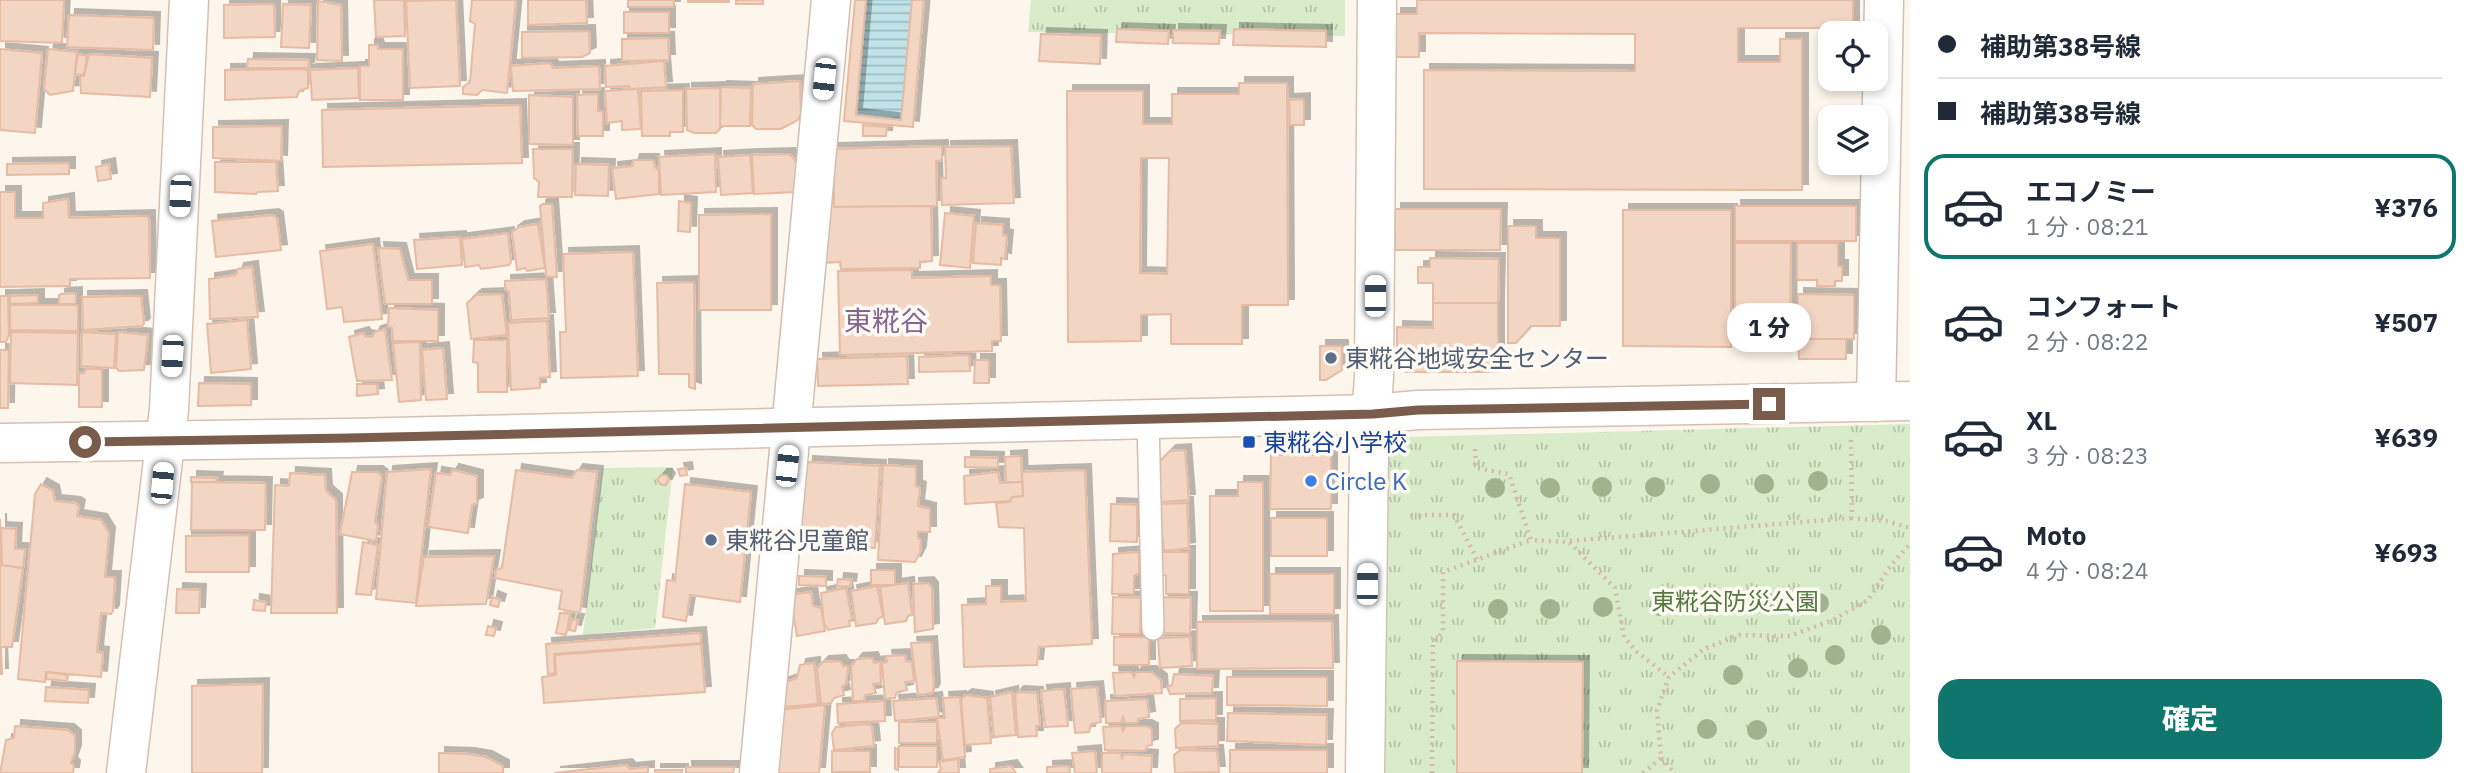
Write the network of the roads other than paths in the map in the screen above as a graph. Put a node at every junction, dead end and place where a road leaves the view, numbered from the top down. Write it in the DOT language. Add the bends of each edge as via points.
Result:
graph roads {
  1 [pos="189,0"];
  2 [pos="831,0"];
  3 [pos="1377,0"];
  4 [pos="1884,0"];
  5 [pos="1893,401"];
  6 [pos="1373,414"];
  7 [pos="1148,419"];
  8 [pos="791,428"];
  9 [pos="166,440"];
  10 [pos="0,443"];
  11 [pos="1153,629"];
  12 [pos="126,773"];
  13 [pos="759,773"];
  14 [pos="1364,773"];
  1 -- 9 [label="street"];
  2 -- 8 [label="street"];
  3 -- 6 [label="street"];
  4 -- 5 [label="street"];
  5 -- 6 [label="street"];
  6 -- 7 [label="street"];
  6 -- 14 [label="street"];
  7 -- 8 [label="street"];
  7 -- 11 [label="lane"];
  8 -- 9 [label="street"];
  8 -- 13 [label="street"];
  9 -- 10 [label="street"];
  9 -- 12 [label="street"];
}
